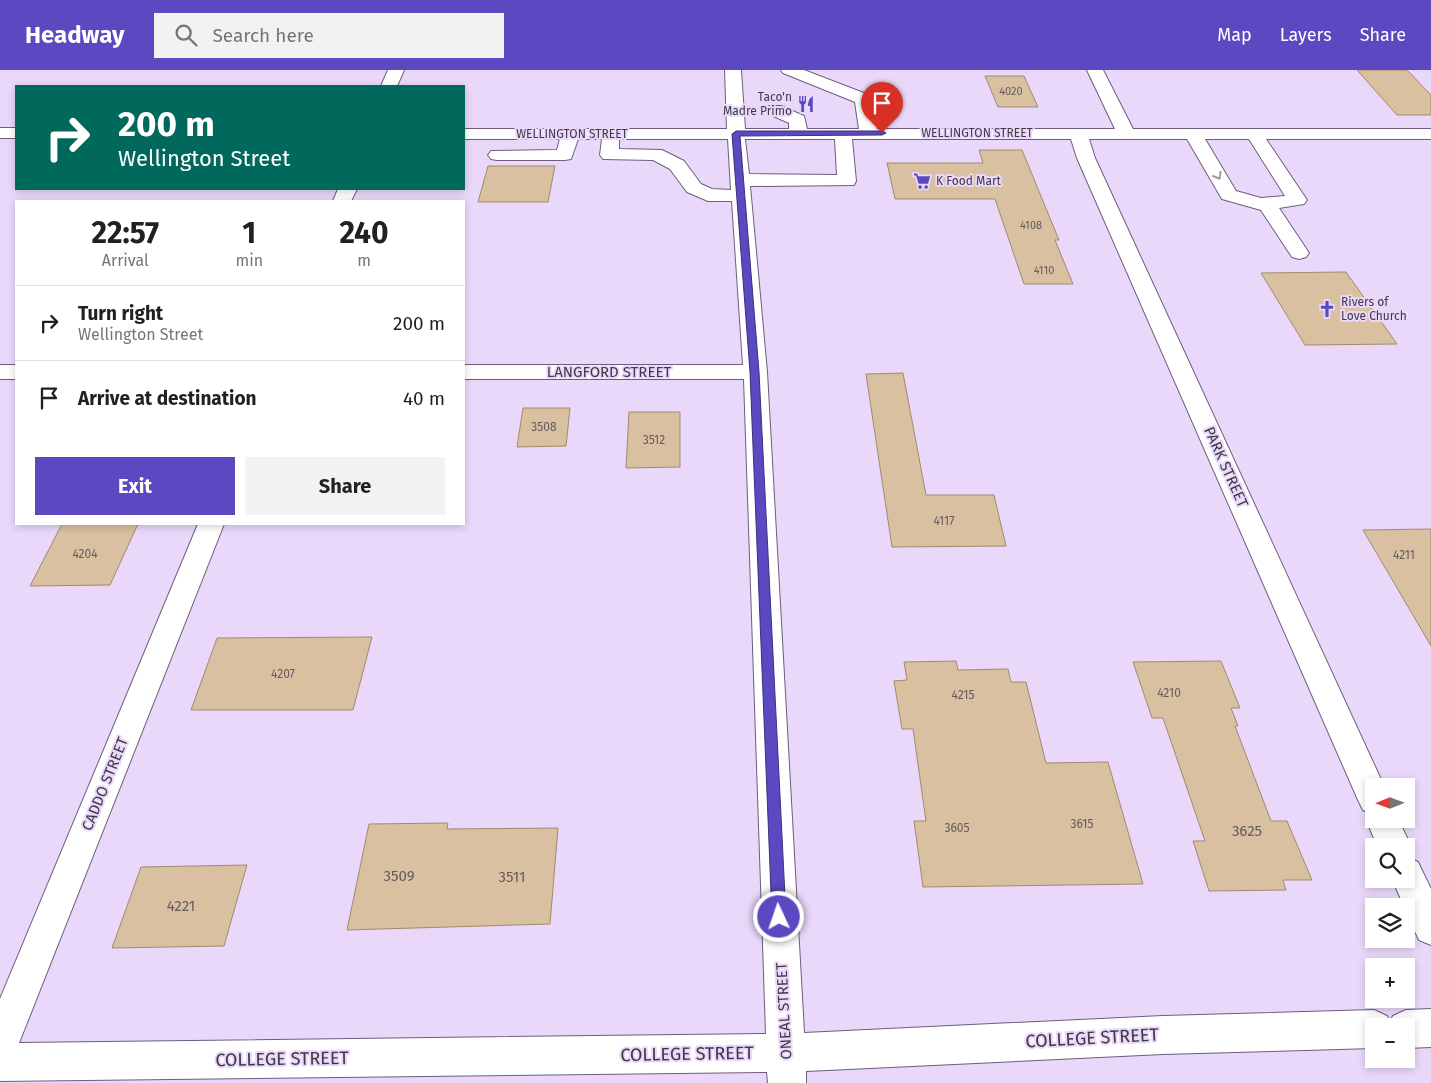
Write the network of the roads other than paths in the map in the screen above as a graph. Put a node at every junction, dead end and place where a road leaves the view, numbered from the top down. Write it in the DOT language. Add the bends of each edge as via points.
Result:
graph roads {
  1 [pos="396,70"];
  2 [pos="733,70"];
  3 [pos="788,70"];
  4 [pos="1095,70"];
  5 [pos="389,85"];
  6 [pos="775,110"];
  7 [pos="0,133"];
  8 [pos="15,133"];
  9 [pos="798,133"];
  10 [pos="843,133"];
  11 [pos="869,133"];
  12 [pos="465,134"];
  13 [pos="570,134"];
  14 [pos="611,134"];
  15 [pos="736,134"];
  16 [pos="1078,134"];
  17 [pos="1127,134"];
  18 [pos="1194,134"];
  19 [pos="1254,134"];
  20 [pos="1431,134"];
  21 [pos="497,155"];
  22 [pos="740,188"];
  23 [pos="1267,204"];
  24 [pos="1299,253"];
  25 [pos="0,372"];
  26 [pos="15,372"];
  27 [pos="465,372"];
  28 [pos="755,372"];
  29 [pos="211,525"];
  30 [pos="1365,780"];
  31 [pos="1413,888"];
  32 [pos="1431,928"];
  33 [pos="1415,1028"];
  34 [pos="1431,1028"];
  35 [pos="1365,1029"];
  36 [pos="0,1044"];
  37 [pos="0,1062"];
  38 [pos="786,1068"];
  1 -- 5 [label="street"];
  2 -- 15 [label="street, ONEAL STREET"];
  3 -- 11 [label="street" via="863,100"];
  4 -- 17 [label="street"];
  6 -- 9 [label="street" via="798,120"];
  7 -- 8 [label="street"];
  9 -- 10 [label="street, WELLINGTON STREET"];
  9 -- 15 [label="street, WELLINGTON STREET"];
  10 -- 11 [label="street, WELLINGTON STREET"];
  10 -- 22 [label="street" via="847,181"];
  11 -- 16 [label="street, WELLINGTON STREET"];
  12 -- 13 [label="street, WELLINGTON STREET"];
  13 -- 14 [label="street, WELLINGTON STREET"];
  13 -- 21 [label="street" via="565,155"];
  14 -- 15 [label="street, WELLINGTON STREET"];
  14 -- 22 [label="street" via="609,155 656,154 677,165 694,188 708,195"];
  15 -- 22 [label="street, ONEAL STREET"];
  16 -- 17 [label="street, WELLINGTON STREET"];
  16 -- 30 [label="street, PARK STREET"];
  17 -- 18 [label="street, WELLINGTON STREET"];
  18 -- 19 [label="street, WELLINGTON STREET"];
  18 -- 23 [label="street, one-way" via="1229,195"];
  19 -- 20 [label="street, WELLINGTON STREET"];
  19 -- 23 [label="street" via="1297,200"];
  22 -- 28 [label="street, ONEAL STREET"];
  23 -- 24 [label="street"];
  25 -- 26 [label="street"];
  27 -- 28 [label="street, LANGFORD STREET"];
  28 -- 38 [label="street, ONEAL STREET"];
  29 -- 36 [label="street, CADDO STREET"];
  31 -- 32 [label="street"];
  33 -- 34 [label="street"];
  35 -- 38 [label="street, COLLEGE STREET" via="1163,1035"];
  37 -- 38 [label="street, COLLEGE STREET"];
}
